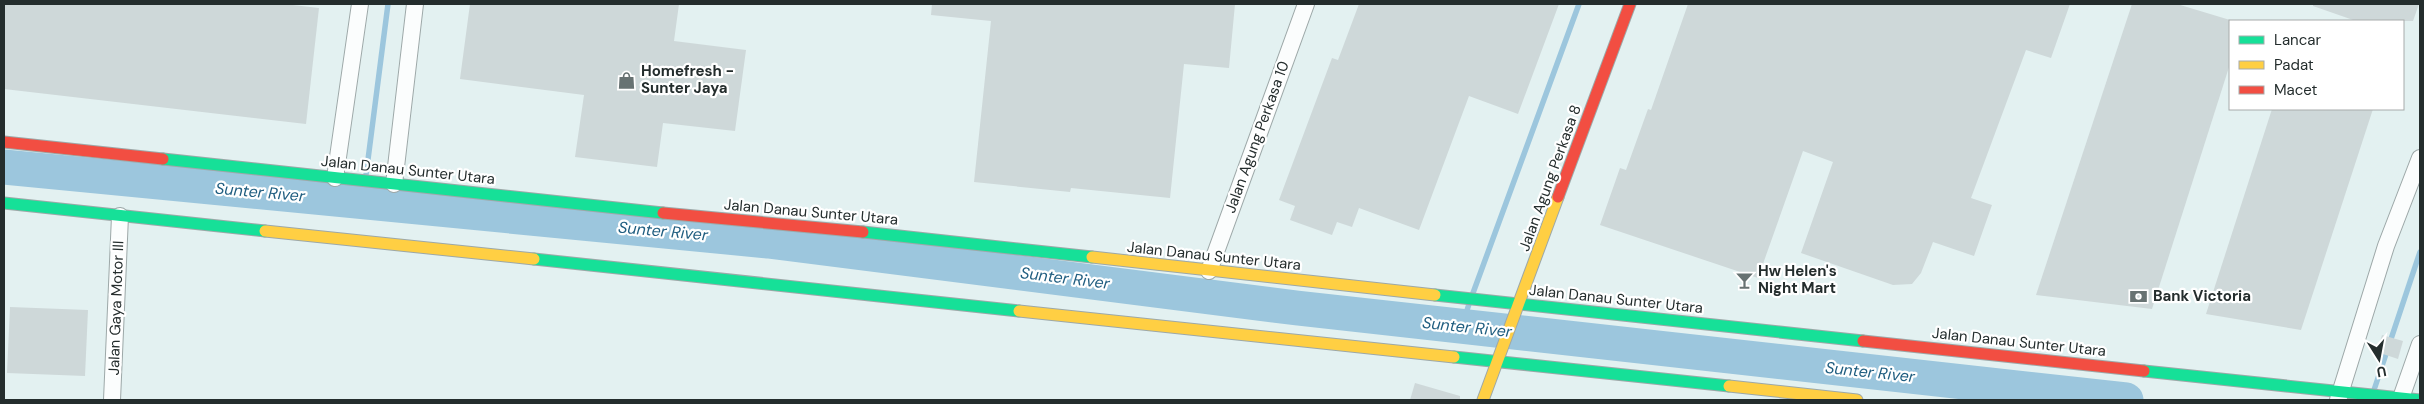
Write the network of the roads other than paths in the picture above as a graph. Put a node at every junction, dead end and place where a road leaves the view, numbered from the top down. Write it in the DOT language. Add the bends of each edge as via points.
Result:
graph roads {
  1 [pos="360,4"];
  2 [pos="415,4"];
  3 [pos="1306,4"];
  4 [pos="1630,4"];
  5 [pos="4,142"];
  6 [pos="2420,158"];
  7 [pos="335,178"];
  8 [pos="394,184"];
  9 [pos="4,203"];
  10 [pos="120,216"];
  11 [pos="1209,271"];
  12 [pos="1518,309"];
  13 [pos="2420,344"];
  14 [pos="1500,356"];
  15 [pos="2339,396"];
  16 [pos="2396,398"];
  17 [pos="112,400"];
  18 [pos="1483,400"];
  19 [pos="1857,400"];
  20 [pos="2420,400"];
  1 -- 7 [label="street"];
  2 -- 8 [label="street"];
  3 -- 11 [label="street, Jalan Agung Perkasa 10"];
  4 -- 12 [label="main road, Jalan Agung Perkasa 8"];
  5 -- 7 [label="main road, Jalan Danau Sunter Utara"];
  6 -- 15 [label="street" via="2386,246"];
  7 -- 8 [label="main road, Jalan Danau Sunter Utara"];
  8 -- 11 [label="main road, Jalan Danau Sunter Utara" via="918,237"];
  9 -- 10 [label="main road"];
  10 -- 14 [label="main road"];
  10 -- 17 [label="street, Jalan Gaya Motor III"];
  11 -- 12 [label="main road, Jalan Danau Sunter Utara" via="1505,303"];
  12 -- 14 [label="main road, Jalan Agung Perkasa 8"];
  12 -- 15 [label="main road, Jalan Danau Sunter Utara"];
  13 -- 16 [label="street"];
  14 -- 18 [label="main road, Jalan Agung Perkasa 8"];
  14 -- 19 [label="main road"];
  15 -- 16 [label="main road, Jalan Danau Sunter Utara" via="2362,394"];
  16 -- 20 [label="main road, Jalan Danau Sunter Utara"];
}
